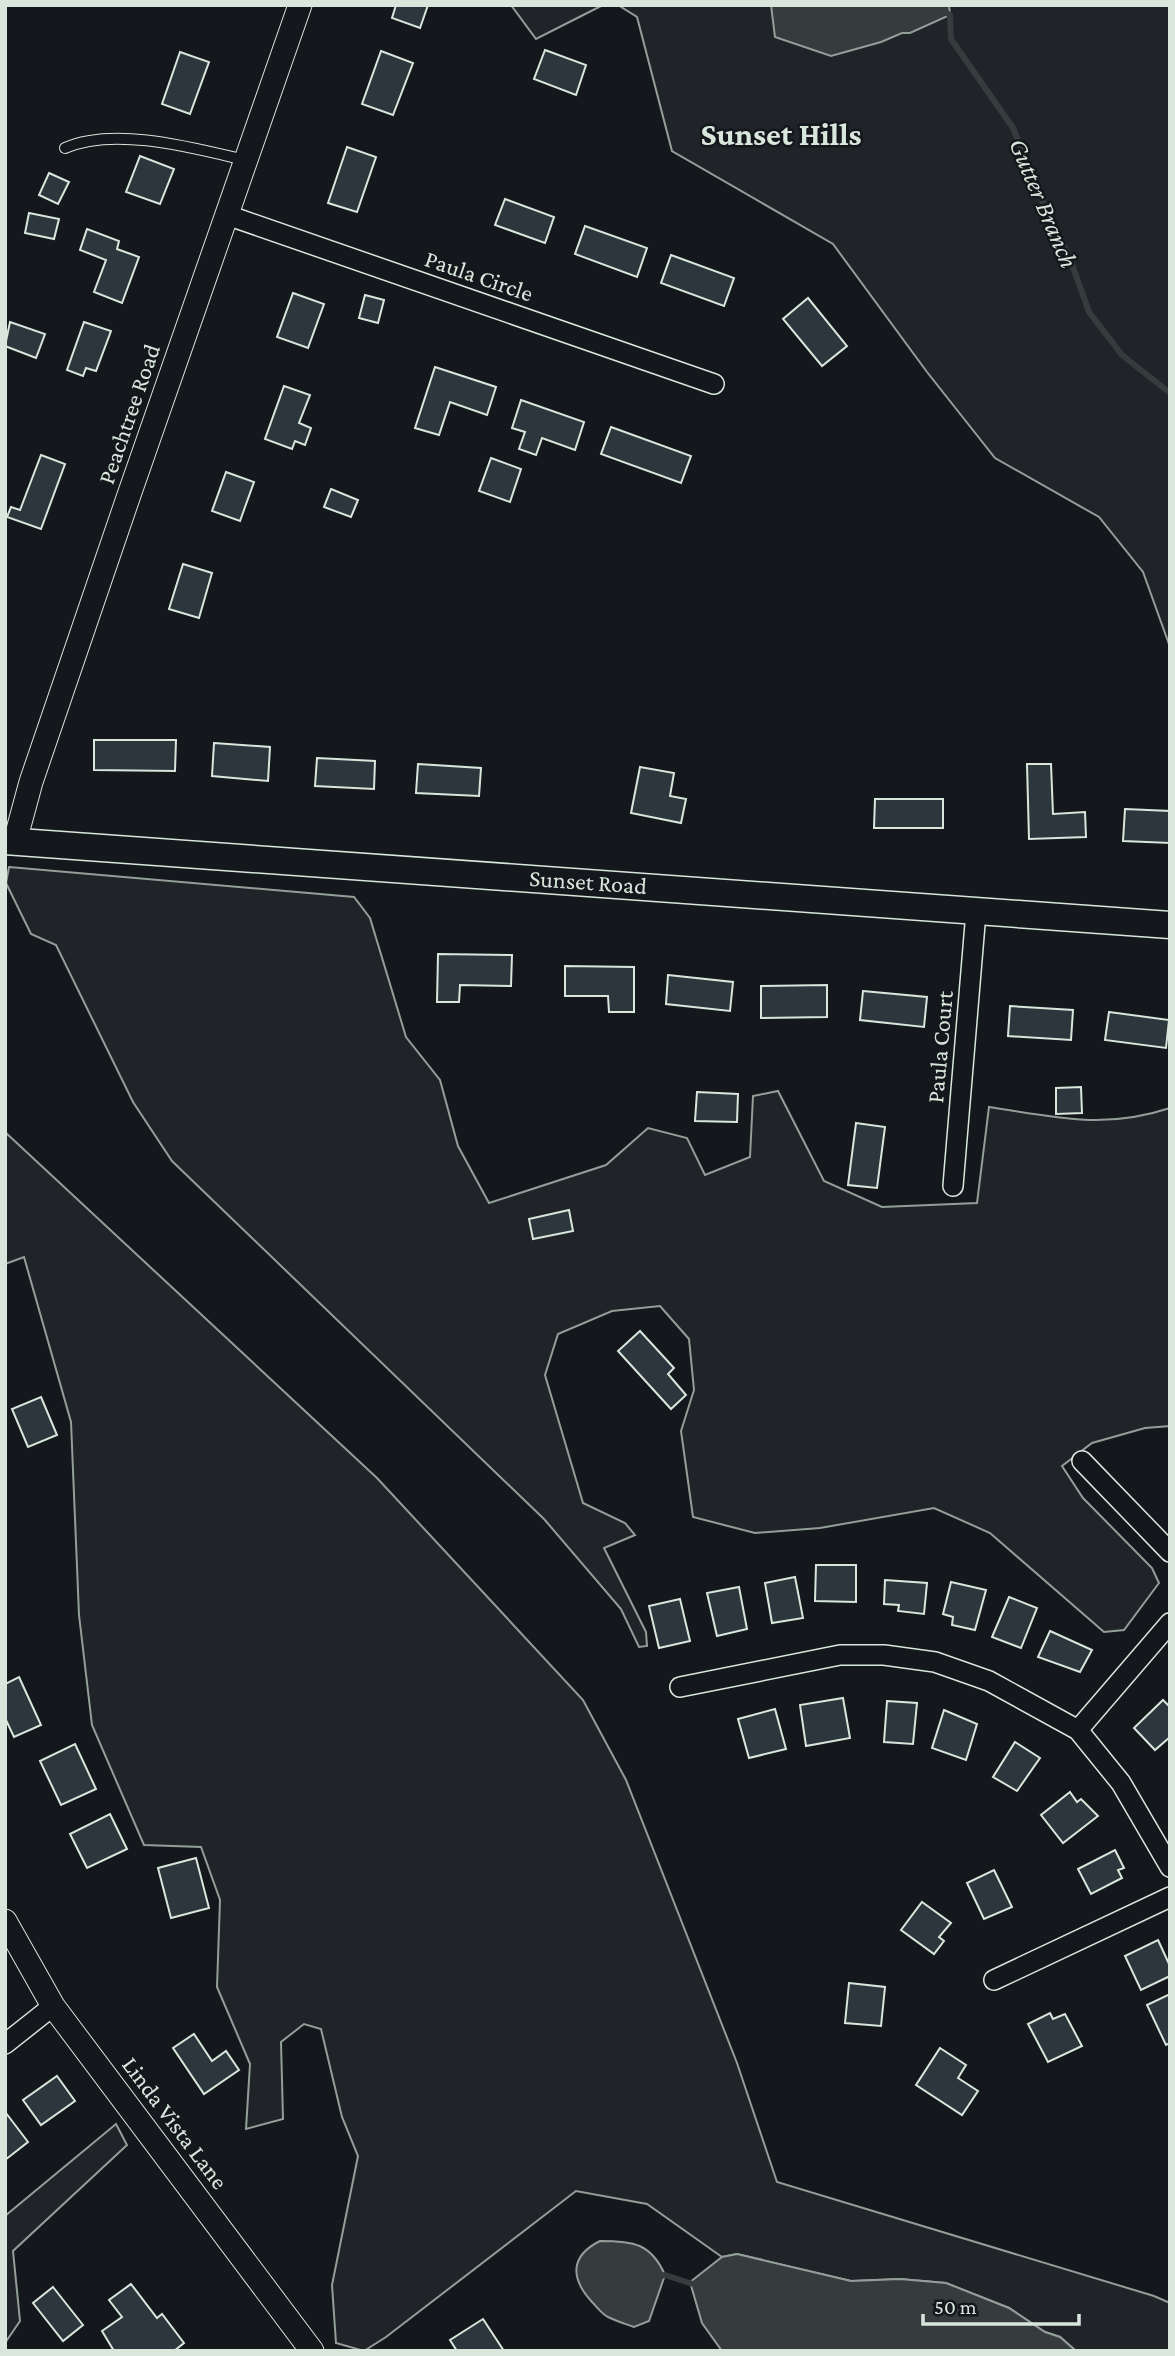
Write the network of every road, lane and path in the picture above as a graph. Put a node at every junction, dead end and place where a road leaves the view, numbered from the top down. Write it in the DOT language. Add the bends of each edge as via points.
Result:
graph roads {
  1 [pos="300,5"];
  2 [pos="65,148"];
  3 [pos="246,160"];
  4 [pos="227,215"];
  5 [pos="714,384"];
  6 [pos="10,841"];
  7 [pos="976,912"];
  8 [pos="1170,925"];
  9 [pos="953,1186"];
  10 [pos="1082,1461"];
  11 [pos="1170,1552"];
  12 [pos="1170,1623"];
  13 [pos="680,1687"];
  14 [pos="1078,1730"];
  15 [pos="1170,1867"];
  16 [pos="1170,1897"];
  17 [pos="5,1921"];
  18 [pos="994,1980"];
  19 [pos="53,2006"];
  20 [pos="5,2044"];
  21 [pos="312,2351"];
  1 -- 3 [label="street, Peachtree Road"];
  2 -- 3 [label="lane" via="105,138"];
  3 -- 4 [label="street, Peachtree Road"];
  4 -- 5 [label="street, Paula Circle"];
  4 -- 6 [label="street, Peachtree Road"];
  6 -- 7 [label="main road, Sunset Road"];
  7 -- 8 [label="main road, Sunset Road"];
  7 -- 9 [label="street, Paula Court"];
  10 -- 11 [label="street"];
  12 -- 14 [label="street"];
  13 -- 14 [label="street" via="840,1655 884,1655 935,1662 989,1681"];
  14 -- 15 [label="street" via="1121,1783"];
  16 -- 18 [label="street"];
  17 -- 19 [label="street, Linda Vista Lane"];
  19 -- 20 [label="street"];
  19 -- 21 [label="street, Linda Vista Lane"];
}
